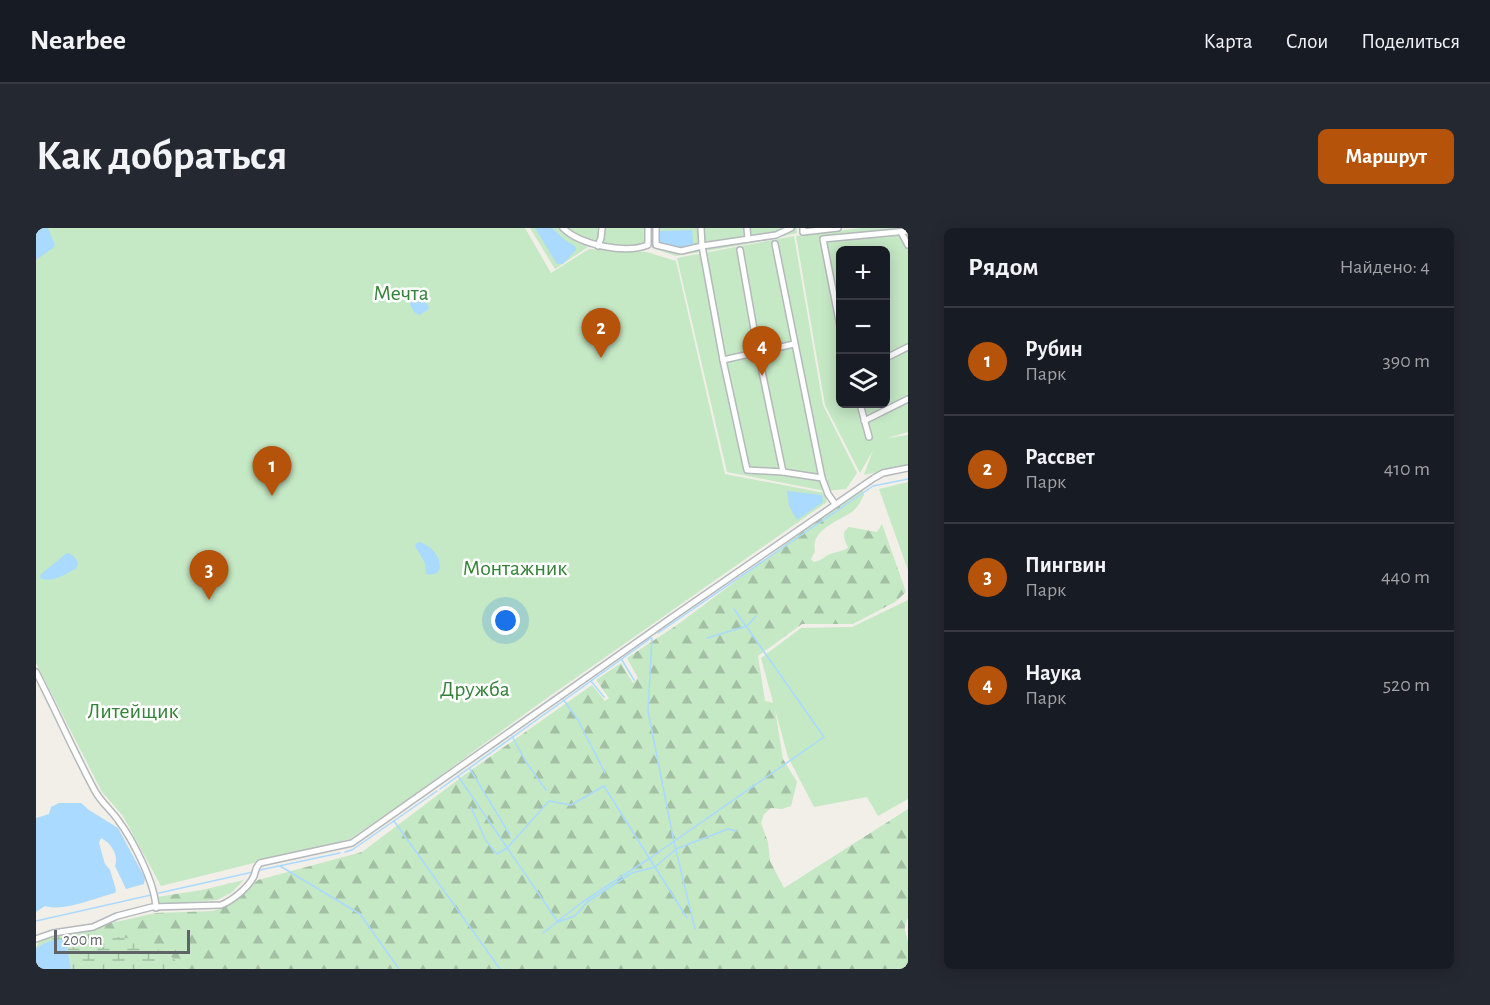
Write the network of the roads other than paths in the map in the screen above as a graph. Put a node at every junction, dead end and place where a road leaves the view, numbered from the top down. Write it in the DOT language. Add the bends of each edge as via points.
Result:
graph roads {
  1 [pos="563,228"];
  2 [pos="602,228"];
  3 [pos="648,228"];
  4 [pos="656,228"];
  5 [pos="701,228"];
  6 [pos="747,228"];
  7 [pos="791,228"];
  8 [pos="803,228"];
  9 [pos="838,228"];
  10 [pos="905,231"];
  11 [pos="748,239"];
  12 [pos="775,243"];
  13 [pos="908,245"];
  14 [pos="598,246"];
  15 [pos="702,246"];
  16 [pos="740,250"];
  17 [pos="836,306"];
  18 [pos="794,344"];
  19 [pos="908,347"];
  20 [pos="758,352"];
  21 [pos="890,356"];
  22 [pos="723,360"];
  23 [pos="908,399"];
  24 [pos="861,408"];
  25 [pos="864,421"];
  26 [pos="869,437"];
  27 [pos="908,468"];
  28 [pos="783,472"];
  29 [pos="822,478"];
  30 [pos="835,504"];
  31 [pos="36,672"];
  32 [pos="156,908"];
  33 [pos="36,939"];
  1 -- 14 [label="street"];
  2 -- 14 [label="street"];
  3 -- 14 [label="street" via="648,245"];
  4 -- 15 [label="street" via="656,245 681,251"];
  5 -- 15 [label="street"];
  6 -- 11 [label="street"];
  7 -- 11 [label="street" via="776,235"];
  8 -- 9 [label="street" via="803,232"];
  10 -- 13 [label="street"];
  10 -- 17 [label="street" via="823,239"];
  11 -- 15 [label="street"];
  12 -- 18 [label="street"];
  15 -- 22 [label="street"];
  16 -- 20 [label="street"];
  18 -- 20 [label="street"];
  18 -- 29 [label="street"];
  19 -- 21 [label="street"];
  20 -- 22 [label="street"];
  20 -- 28 [label="street"];
  22 -- 28 [label="street" via="747,470"];
  23 -- 25 [label="street"];
  24 -- 25 [label="street"];
  25 -- 26 [label="street"];
  27 -- 30 [label="street" via="882,473"];
  28 -- 29 [label="street"];
  29 -- 30 [label="street"];
  30 -- 32 [label="street" via="352,843 260,863 250,882 228,903"];
  31 -- 32 [label="street" via="97,795 123,827 136,852 154,891"];
  32 -- 33 [label="street"];
}
